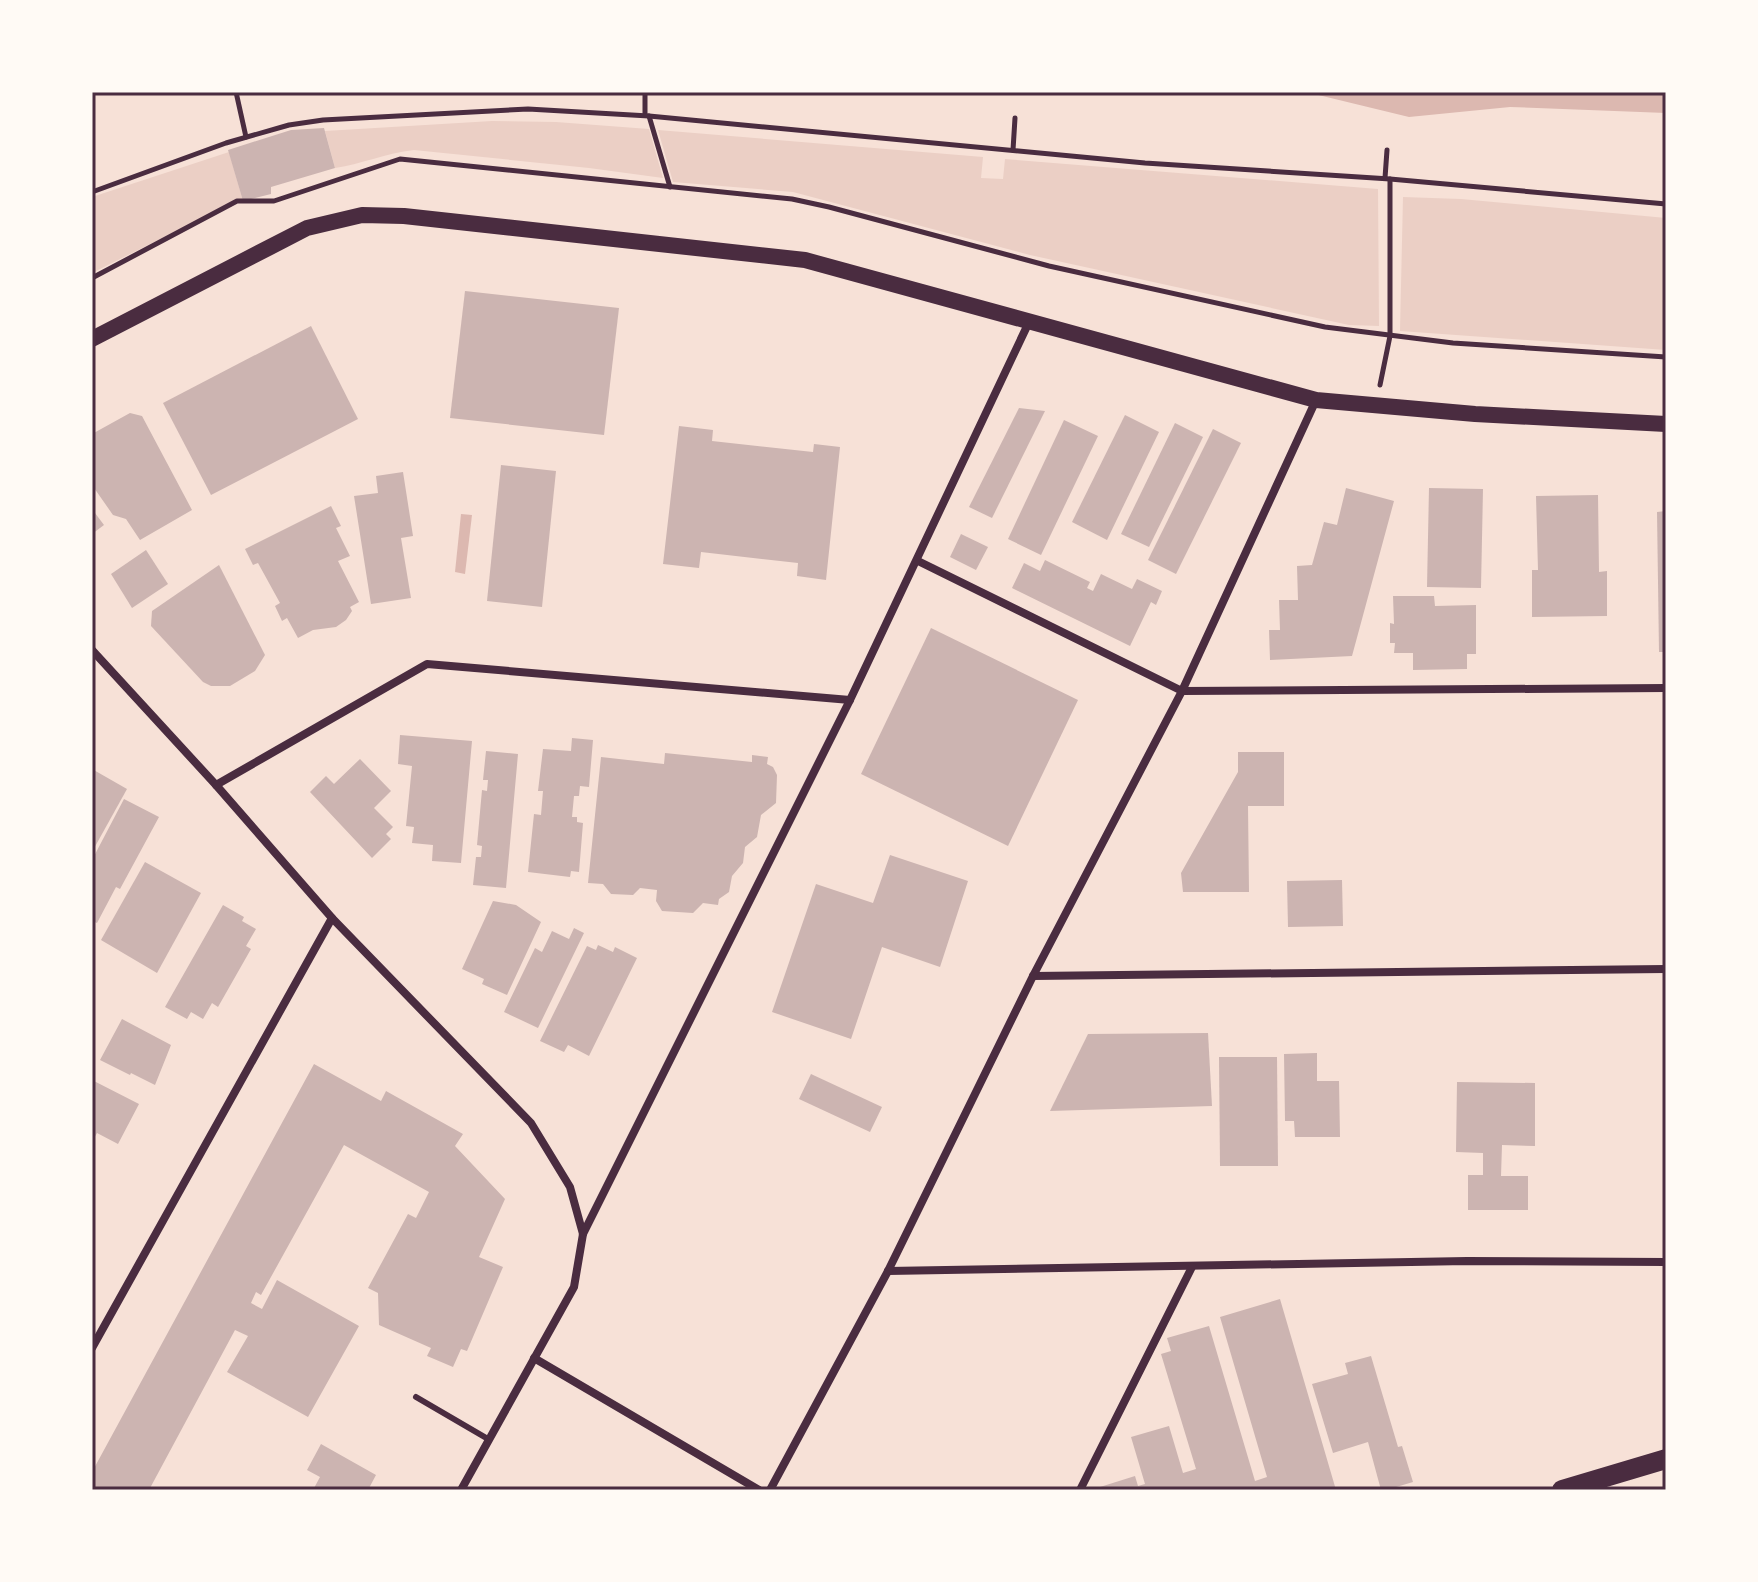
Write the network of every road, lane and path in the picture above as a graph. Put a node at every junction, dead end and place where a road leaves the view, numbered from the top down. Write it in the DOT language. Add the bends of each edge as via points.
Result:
graph roads {
  1 [pos="236,92"];
  2 [pos="645,92"];
  3 [pos="647,115"];
  4 [pos="1015,118"];
  5 [pos="246,137"];
  6 [pos="1013,150"];
  7 [pos="1387,150"];
  8 [pos="1387,178"];
  9 [pos="670,187"];
  10 [pos="92,192"];
  11 [pos="1666,204"];
  12 [pos="1029,321"];
  13 [pos="92,339"];
  14 [pos="1379,386"];
  15 [pos="1316,400"];
  16 [pos="1666,424"];
  17 [pos="918,561"];
  18 [pos="92,650"];
  19 [pos="1666,688"];
  20 [pos="1182,691"];
  21 [pos="850,700"];
  22 [pos="216,785"];
  23 [pos="332,918"];
  24 [pos="1666,969"];
  25 [pos="1033,976"];
  26 [pos="583,1234"];
  27 [pos="1666,1262"];
  28 [pos="1192,1267"];
  29 [pos="888,1271"];
  30 [pos="92,1348"];
  31 [pos="534,1358"];
  32 [pos="416,1397"];
  33 [pos="488,1439"];
  34 [pos="1666,1459"];
  35 [pos="461,1490"];
  36 [pos="759,1490"];
  37 [pos="770,1490"];
  38 [pos="1080,1490"];
  39 [pos="1562,1490"];
  1 -- 5 [label="path"];
  2 -- 3 [label="path"];
  3 -- 5 [label="path" via="528,109 398,116 289,125"];
  3 -- 6 [label="path"];
  3 -- 9 [label="path"];
  4 -- 6 [label="path"];
  5 -- 10 [label="path"];
  6 -- 8 [label="path"];
  7 -- 8 [label="path"];
  8 -- 11 [label="path"];
  8 -- 14 [label="path" via="1390,336"];
  12 -- 13 [label="main road" via="805,260 362,215 307,228"];
  12 -- 15 [label="main road"];
  12 -- 17 [label="street"];
  15 -- 16 [label="main road"];
  15 -- 20 [label="street"];
  17 -- 20 [label="street"];
  17 -- 21 [label="street"];
  18 -- 22 [label="street"];
  19 -- 20 [label="street"];
  20 -- 25 [label="street"];
  21 -- 22 [label="street" via="427,664"];
  21 -- 26 [label="street"];
  22 -- 23 [label="street"];
  23 -- 26 [label="street" via="531,1123 570,1187"];
  23 -- 30 [label="street"];
  24 -- 25 [label="street"];
  25 -- 29 [label="street"];
  26 -- 31 [label="street" via="574,1287"];
  27 -- 28 [label="street"];
  28 -- 29 [label="street"];
  28 -- 38 [label="street"];
  29 -- 37 [label="street"];
  31 -- 33 [label="street"];
  31 -- 36 [label="street"];
  32 -- 33 [label="lane"];
  33 -- 35 [label="street"];
  34 -- 39 [label="main road"];
}
